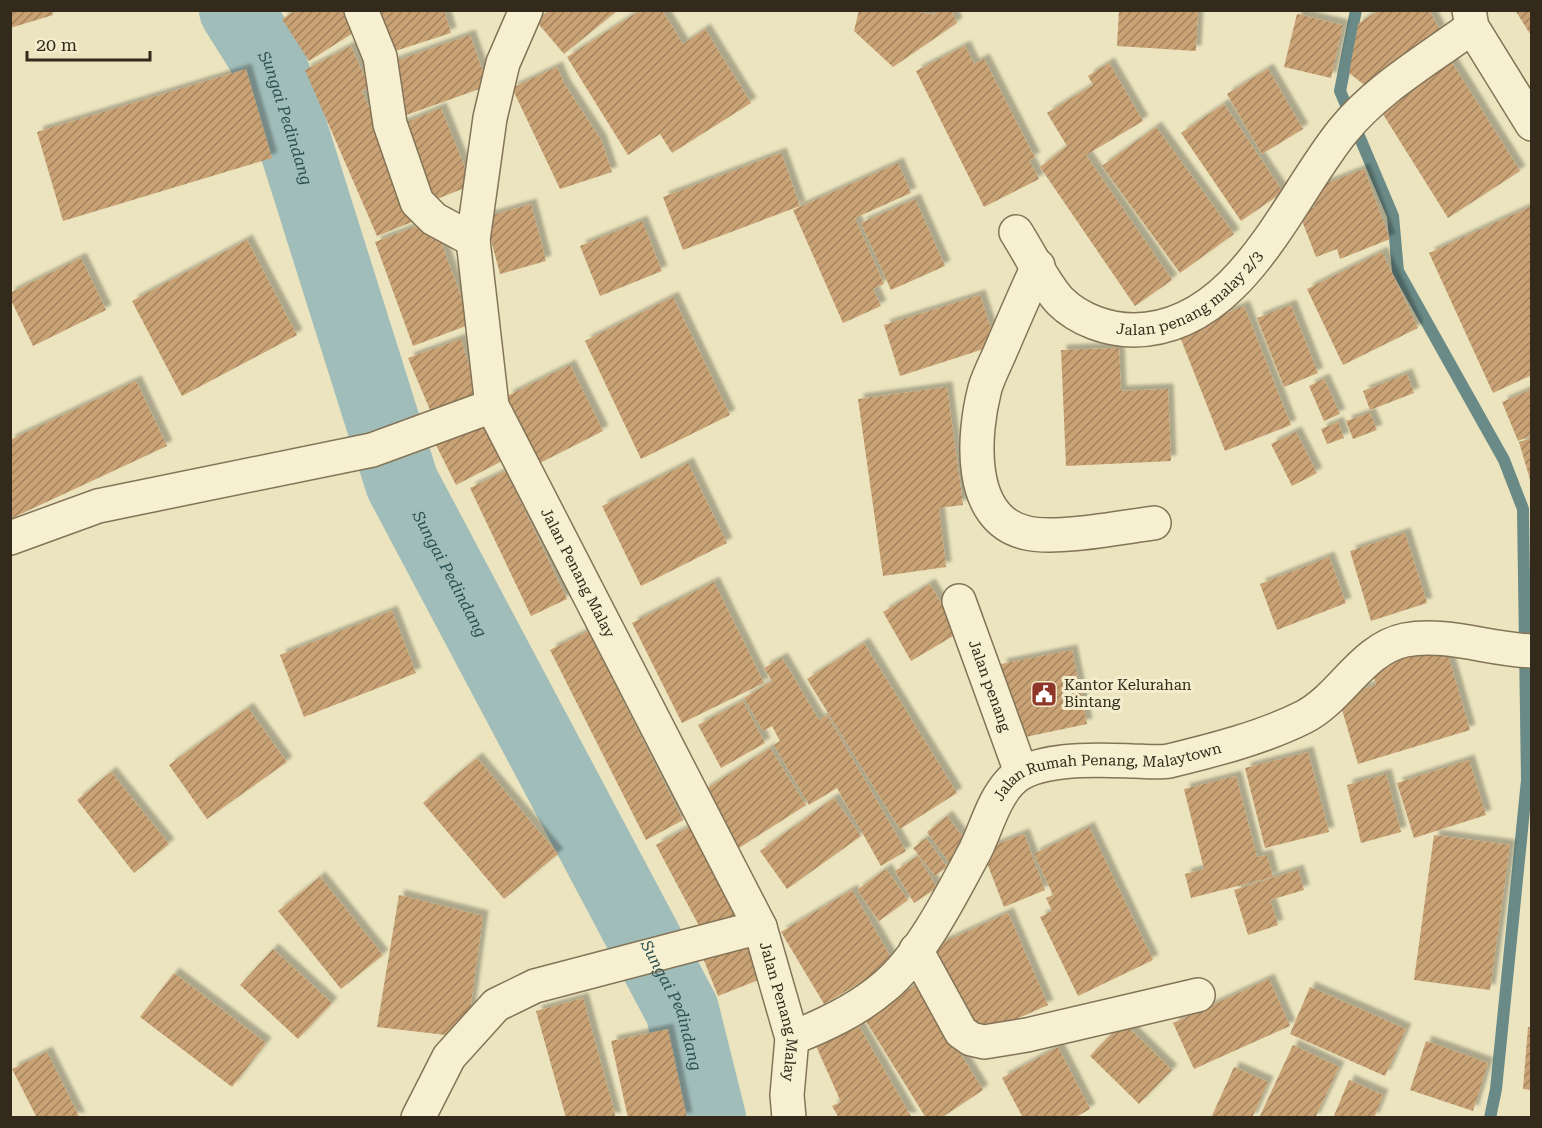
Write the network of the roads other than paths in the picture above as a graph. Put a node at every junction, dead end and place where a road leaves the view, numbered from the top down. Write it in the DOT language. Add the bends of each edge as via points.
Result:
graph roads {
  1 [pos="362,10"];
  2 [pos="526,10"];
  3 [pos="1471,19"];
  4 [pos="1532,124"];
  5 [pos="1016,232"];
  6 [pos="473,240"];
  7 [pos="1038,266"];
  8 [pos="492,406"];
  9 [pos="1154,523"];
  10 [pos="10,538"];
  11 [pos="959,601"];
  12 [pos="1521,650"];
  13 [pos="1021,772"];
  14 [pos="760,927"];
  15 [pos="916,950"];
  16 [pos="1198,995"];
  17 [pos="792,1038"];
  18 [pos="418,1118"];
  19 [pos="789,1118"];
  1 -- 6 [label="street" via="380,57 390,124 417,202 434,219"];
  2 -- 6 [label="street, Jalan Penang Malay" via="500,74"];
  3 -- 4 [label="street"];
  3 -- 7 [label="street, Jalan penang malay 2/3" via="1367,105 1343,131 1290,212 1235,282 1201,310 1159,330 1104,327 1060,300"];
  5 -- 7 [label="street, Jalan penang malay 2/3"];
  6 -- 8 [label="street, Jalan Penang Malay"];
  7 -- 9 [label="street" via="986,386 978,424 977,462 989,507 1013,529 1029,534"];
  8 -- 10 [label="street" via="372,450 98,506"];
  8 -- 14 [label="street, Jalan Penang Malay"];
  11 -- 13 [label="street, Jalan penang"];
  12 -- 13 [label="street, Jalan Rumah Penang, Malaytown" via="1423,637 1401,641 1358,669 1304,717 1222,747 1165,762 1063,762"];
  13 -- 15 [label="street, Jalan Rumah Penang, Malaytown" via="1000,795 953,893"];
  14 -- 17 [label="street, Jalan Penang Malay"];
  14 -- 18 [label="street" via="536,986 496,1005 449,1057"];
  15 -- 16 [label="street" via="961,1032 984,1042"];
  15 -- 17 [label="street, Jalan Rumah Penang, Malaytown" via="886,986 857,1007"];
  17 -- 19 [label="street, Jalan Penang Malay"];
}
